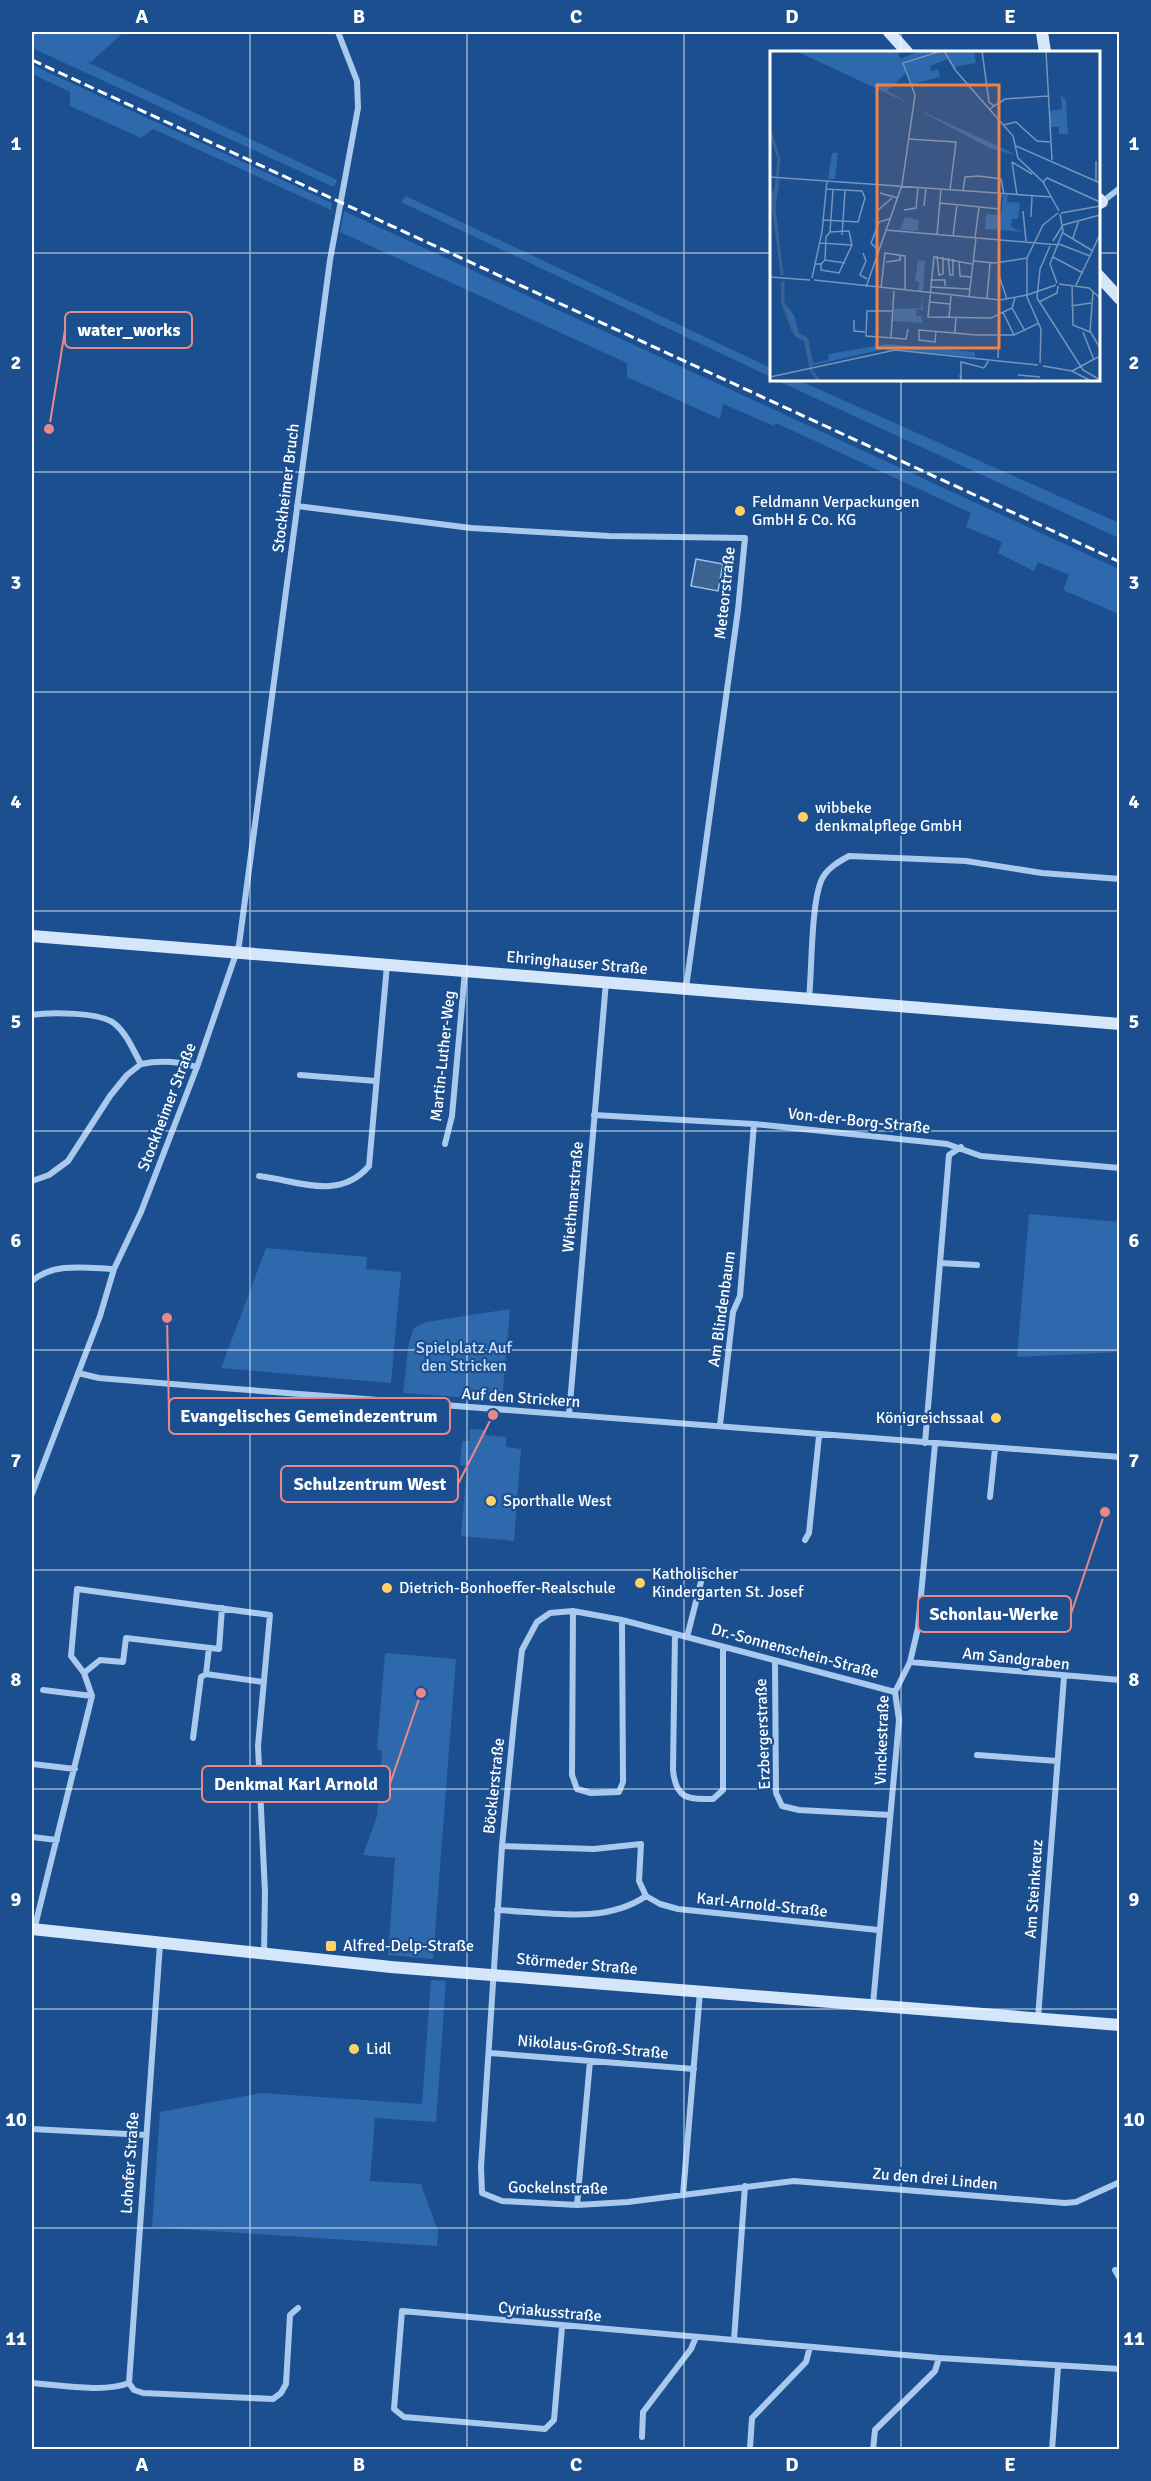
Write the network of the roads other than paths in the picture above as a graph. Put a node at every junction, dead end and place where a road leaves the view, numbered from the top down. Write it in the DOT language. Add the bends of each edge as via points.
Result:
graph roads {
  1 [pos="338,32"];
  2 [pos="889,32"];
  3 [pos="1042,32"];
  4 [pos="906,51"];
  5 [pos="1045,51"];
  6 [pos="1119,188"];
  7 [pos="1100,202"];
  8 [pos="1100,277"];
  9 [pos="1119,299"];
  10 [pos="297,506"];
  11 [pos="1119,879"];
  12 [pos="32,936"];
  13 [pos="237,952"];
  14 [pos="387,964"];
  15 [pos="465,970"];
  16 [pos="606,981"];
  17 [pos="686,988"];
  18 [pos="810,999"];
  19 [pos="32,1015"];
  20 [pos="1119,1024"];
  21 [pos="141,1064"];
  22 [pos="197,1067"];
  23 [pos="300,1075"];
  24 [pos="376,1081"];
  25 [pos="594,1115"];
  26 [pos="754,1124"];
  27 [pos="445,1144"];
  28 [pos="961,1148"];
  29 [pos="1119,1168"];
  30 [pos="259,1176"];
  31 [pos="32,1181"];
  32 [pos="940,1263"];
  33 [pos="977,1265"];
  34 [pos="114,1269"];
  35 [pos="32,1281"];
  36 [pos="78,1373"];
  37 [pos="569,1415"];
  38 [pos="720,1425"];
  39 [pos="819,1436"];
  40 [pos="925,1443"];
  41 [pos="935,1444"];
  42 [pos="995,1449"];
  43 [pos="1119,1457"];
  44 [pos="32,1494"];
  45 [pos="990,1497"];
  46 [pos="805,1540"];
  47 [pos="704,1570"];
  48 [pos="222,1608"];
  49 [pos="573,1611"];
  50 [pos="550,1613"];
  51 [pos="622,1620"];
  52 [pos="675,1634"];
  53 [pos="687,1636"];
  54 [pos="723,1647"];
  55 [pos="209,1648"];
  56 [pos="775,1661"];
  57 [pos="910,1662"];
  58 [pos="84,1673"];
  59 [pos="206,1674"];
  60 [pos="1064,1677"];
  61 [pos="1119,1680"];
  62 [pos="263,1682"];
  63 [pos="43,1690"];
  64 [pos="895,1692"];
  65 [pos="92,1696"];
  66 [pos="193,1738"];
  67 [pos="977,1755"];
  68 [pos="1057,1761"];
  69 [pos="32,1764"];
  70 [pos="75,1769"];
  71 [pos="890,1815"];
  72 [pos="32,1837"];
  73 [pos="57,1840"];
  74 [pos="502,1846"];
  75 [pos="646,1896"];
  76 [pos="497,1910"];
  77 [pos="33,1930"];
  78 [pos="878,1930"];
  79 [pos="160,1944"];
  80 [pos="264,1955"];
  81 [pos="494,1974"];
  82 [pos="700,1991"];
  83 [pos="873,2004"];
  84 [pos="1038,2019"];
  85 [pos="1119,2025"];
  86 [pos="490,2053"];
  87 [pos="590,2061"];
  88 [pos="694,2069"];
  89 [pos="32,2129"];
  90 [pos="146,2134"];
  91 [pos="1119,2182"];
  92 [pos="745,2186"];
  93 [pos="683,2195"];
  94 [pos="577,2205"];
  95 [pos="1115,2270"];
  96 [pos="1119,2279"];
  97 [pos="298,2308"];
  98 [pos="562,2327"];
  99 [pos="696,2337"];
  100 [pos="734,2340"];
  101 [pos="810,2347"];
  102 [pos="939,2358"];
  103 [pos="1058,2367"];
  104 [pos="1119,2369"];
  105 [pos="32,2383"];
  106 [pos="129,2383"];
  107 [pos="642,2438"];
  108 [pos="750,2448"];
  109 [pos="873,2450"];
  110 [pos="1052,2450"];
  1 -- 10 [label="street, Stockheimer Bruch" via="357,81 358,108 330,260"];
  2 -- 4 [label="main road"];
  3 -- 5 [label="main road"];
  6 -- 7 [label="street"];
  8 -- 9 [label="main road"];
  10 -- 13 [label="street, Stockheimer Bruch"];
  10 -- 17 [label="street, Meteorstraße" via="471,528 745,538"];
  11 -- 18 [label="street" via="1042,873 966,861 849,856 834,864 822,880 817,899"];
  12 -- 13 [label="main road, Ehringhauser Straße"];
  13 -- 14 [label="main road, Ehringhauser Straße"];
  13 -- 22 [label="street, Stockheimer Straße"];
  14 -- 15 [label="main road, Ehringhauser Straße"];
  14 -- 24 [label="street"];
  15 -- 16 [label="main road, Ehringhauser Straße"];
  15 -- 27 [label="street, Martin-Luther-Weg" via="452,1116"];
  16 -- 17 [label="main road, Ehringhauser Straße"];
  16 -- 25 [label="street, Wiethmarstraße"];
  17 -- 18 [label="main road, Ehringhauser Straße"];
  18 -- 20 [label="main road, Ehringhauser Straße"];
  19 -- 21 [label="street" via="96,1016 114,1022"];
  21 -- 22 [label="street" via="182,1062"];
  21 -- 31 [label="street" via="110,1096 68,1161 49,1175"];
  22 -- 34 [label="street, Stockheimer Straße" via="141,1212"];
  23 -- 24 [label="street"];
  24 -- 30 [label="street" via="369,1166 358,1178 345,1185 322,1186"];
  25 -- 26 [label="street, Von-der-Borg-Straße"];
  25 -- 37 [label="street, Wiethmarstraße"];
  26 -- 28 [label="street, Von-der-Borg-Straße"];
  26 -- 38 [label="street, Am Blindenbaum" via="740,1296 733,1312"];
  28 -- 29 [label="street, Von-der-Borg-Straße" via="981,1156"];
  28 -- 32 [label="street" via="949,1155"];
  32 -- 33 [label="street"];
  32 -- 40 [label="street"];
  34 -- 35 [label="street" via="60,1268 42,1272"];
  34 -- 36 [label="street, Stockheimer Straße"];
  36 -- 37 [label="street, Auf den Strickern" via="164,1384"];
  36 -- 44 [label="street, Stockheimer Straße"];
  37 -- 38 [label="street, Auf den Strickern"];
  38 -- 39 [label="street, Auf den Strickern"];
  39 -- 40 [label="street, Auf den Strickern"];
  39 -- 46 [label="street" via="809,1533"];
  40 -- 41 [label="street, Auf den Strickern"];
  41 -- 42 [label="street, Auf den Strickern"];
  41 -- 57 [label="street, Vinckestraße" via="918,1628"];
  42 -- 43 [label="street, Auf den Strickern"];
  42 -- 45 [label="street"];
  47 -- 53 [label="street, Dr.-Sonnenschein-Straße"];
  48 -- 55 [label="street" via="219,1649"];
  48 -- 58 [label="street" via="77,1589 71,1656"];
  48 -- 62 [label="street" via="270,1615"];
  49 -- 50 [label="street, Dr.-Sonnenschein-Straße"];
  49 -- 51 [label="street, Dr.-Sonnenschein-Straße"];
  49 -- 51 [label="street" via="572,1775 578,1789 607,1794 619,1792 623,1782"];
  50 -- 74 [label="street, Böcklerstraße" via="530,1630 522,1650"];
  51 -- 52 [label="street, Dr.-Sonnenschein-Straße"];
  52 -- 53 [label="street, Dr.-Sonnenschein-Straße"];
  52 -- 54 [label="street" via="673,1770 678,1790 688,1798 714,1799 723,1790"];
  53 -- 54 [label="street, Dr.-Sonnenschein-Straße"];
  54 -- 56 [label="street, Dr.-Sonnenschein-Straße"];
  55 -- 58 [label="street" via="126,1638 123,1662 100,1660"];
  55 -- 59 [label="street"];
  56 -- 64 [label="street, Dr.-Sonnenschein-Straße"];
  56 -- 71 [label="street, Erzbergerstraße" via="776,1793 782,1806"];
  57 -- 60 [label="street, Am Sandgraben"];
  57 -- 64 [label="street, Vinckestraße"];
  58 -- 65 [label="street"];
  59 -- 62 [label="street"];
  59 -- 66 [label="street" via="201,1677"];
  60 -- 61 [label="street, Am Sandgraben"];
  60 -- 68 [label="street, Am Steinkreuz"];
  62 -- 80 [label="street" via="258,1746"];
  63 -- 65 [label="street"];
  64 -- 71 [label="street, Vinckestraße" via="899,1720"];
  65 -- 70 [label="street"];
  67 -- 68 [label="street"];
  68 -- 84 [label="street, Am Steinkreuz"];
  69 -- 70 [label="street"];
  70 -- 73 [label="street"];
  71 -- 78 [label="street, Vinckestraße"];
  72 -- 73 [label="street"];
  73 -- 77 [label="street"];
  74 -- 75 [label="street" via="594,1849 641,1844 639,1881"];
  74 -- 76 [label="street, Böcklerstraße"];
  75 -- 76 [label="street" via="609,1913"];
  75 -- 78 [label="street, Karl-Arnold-Straße" via="678,1909"];
  76 -- 81 [label="street, Böcklerstraße"];
  77 -- 79 [label="main road, Störmeder Straße"];
  78 -- 83 [label="street, Vinckestraße"];
  79 -- 80 [label="main road, Störmeder Straße"];
  79 -- 90 [label="street, Lohofer Straße"];
  80 -- 81 [label="main road, Störmeder Straße"];
  81 -- 82 [label="main road, Störmeder Straße"];
  81 -- 86 [label="street, Gockelnstraße"];
  82 -- 83 [label="main road, Störmeder Straße"];
  82 -- 88 [label="street"];
  83 -- 84 [label="main road, Störmeder Straße"];
  84 -- 85 [label="main road, Störmeder Straße"];
  86 -- 87 [label="street, Nikolaus-Groß-Straße"];
  86 -- 94 [label="street, Gockelnstraße" via="482,2193 515,2203"];
  87 -- 88 [label="street, Nikolaus-Groß-Straße"];
  87 -- 94 [label="street"];
  88 -- 93 [label="street"];
  89 -- 90 [label="street"];
  90 -- 106 [label="street, Lohofer Straße"];
  91 -- 92 [label="street, Zu den drei Linden" via="1076,2202 1065,2203 794,2181"];
  92 -- 93 [label="street, Gockelnstraße"];
  92 -- 100 [label="street"];
  93 -- 94 [label="street, Gockelnstraße"];
  95 -- 96 [label="street"];
  97 -- 106 [label="street" via="290,2315 286,2384 273,2399 143,2393"];
  98 -- 98 [label="street, Cyriakusstraße" via="402,2311 394,2409 404,2417 545,2429 554,2420"];
  98 -- 99 [label="street, Cyriakusstraße"];
  99 -- 100 [label="street, Cyriakusstraße"];
  99 -- 107 [label="street" via="692,2349 643,2412"];
  100 -- 101 [label="street, Cyriakusstraße"];
  101 -- 102 [label="street, Cyriakusstraße"];
  101 -- 108 [label="street" via="806,2362 752,2418"];
  102 -- 103 [label="street, Cyriakusstraße"];
  102 -- 109 [label="street" via="935,2371 875,2430"];
  103 -- 104 [label="street, Cyriakusstraße"];
  103 -- 110 [label="street"];
  105 -- 106 [label="street" via="105,2387"];
}
